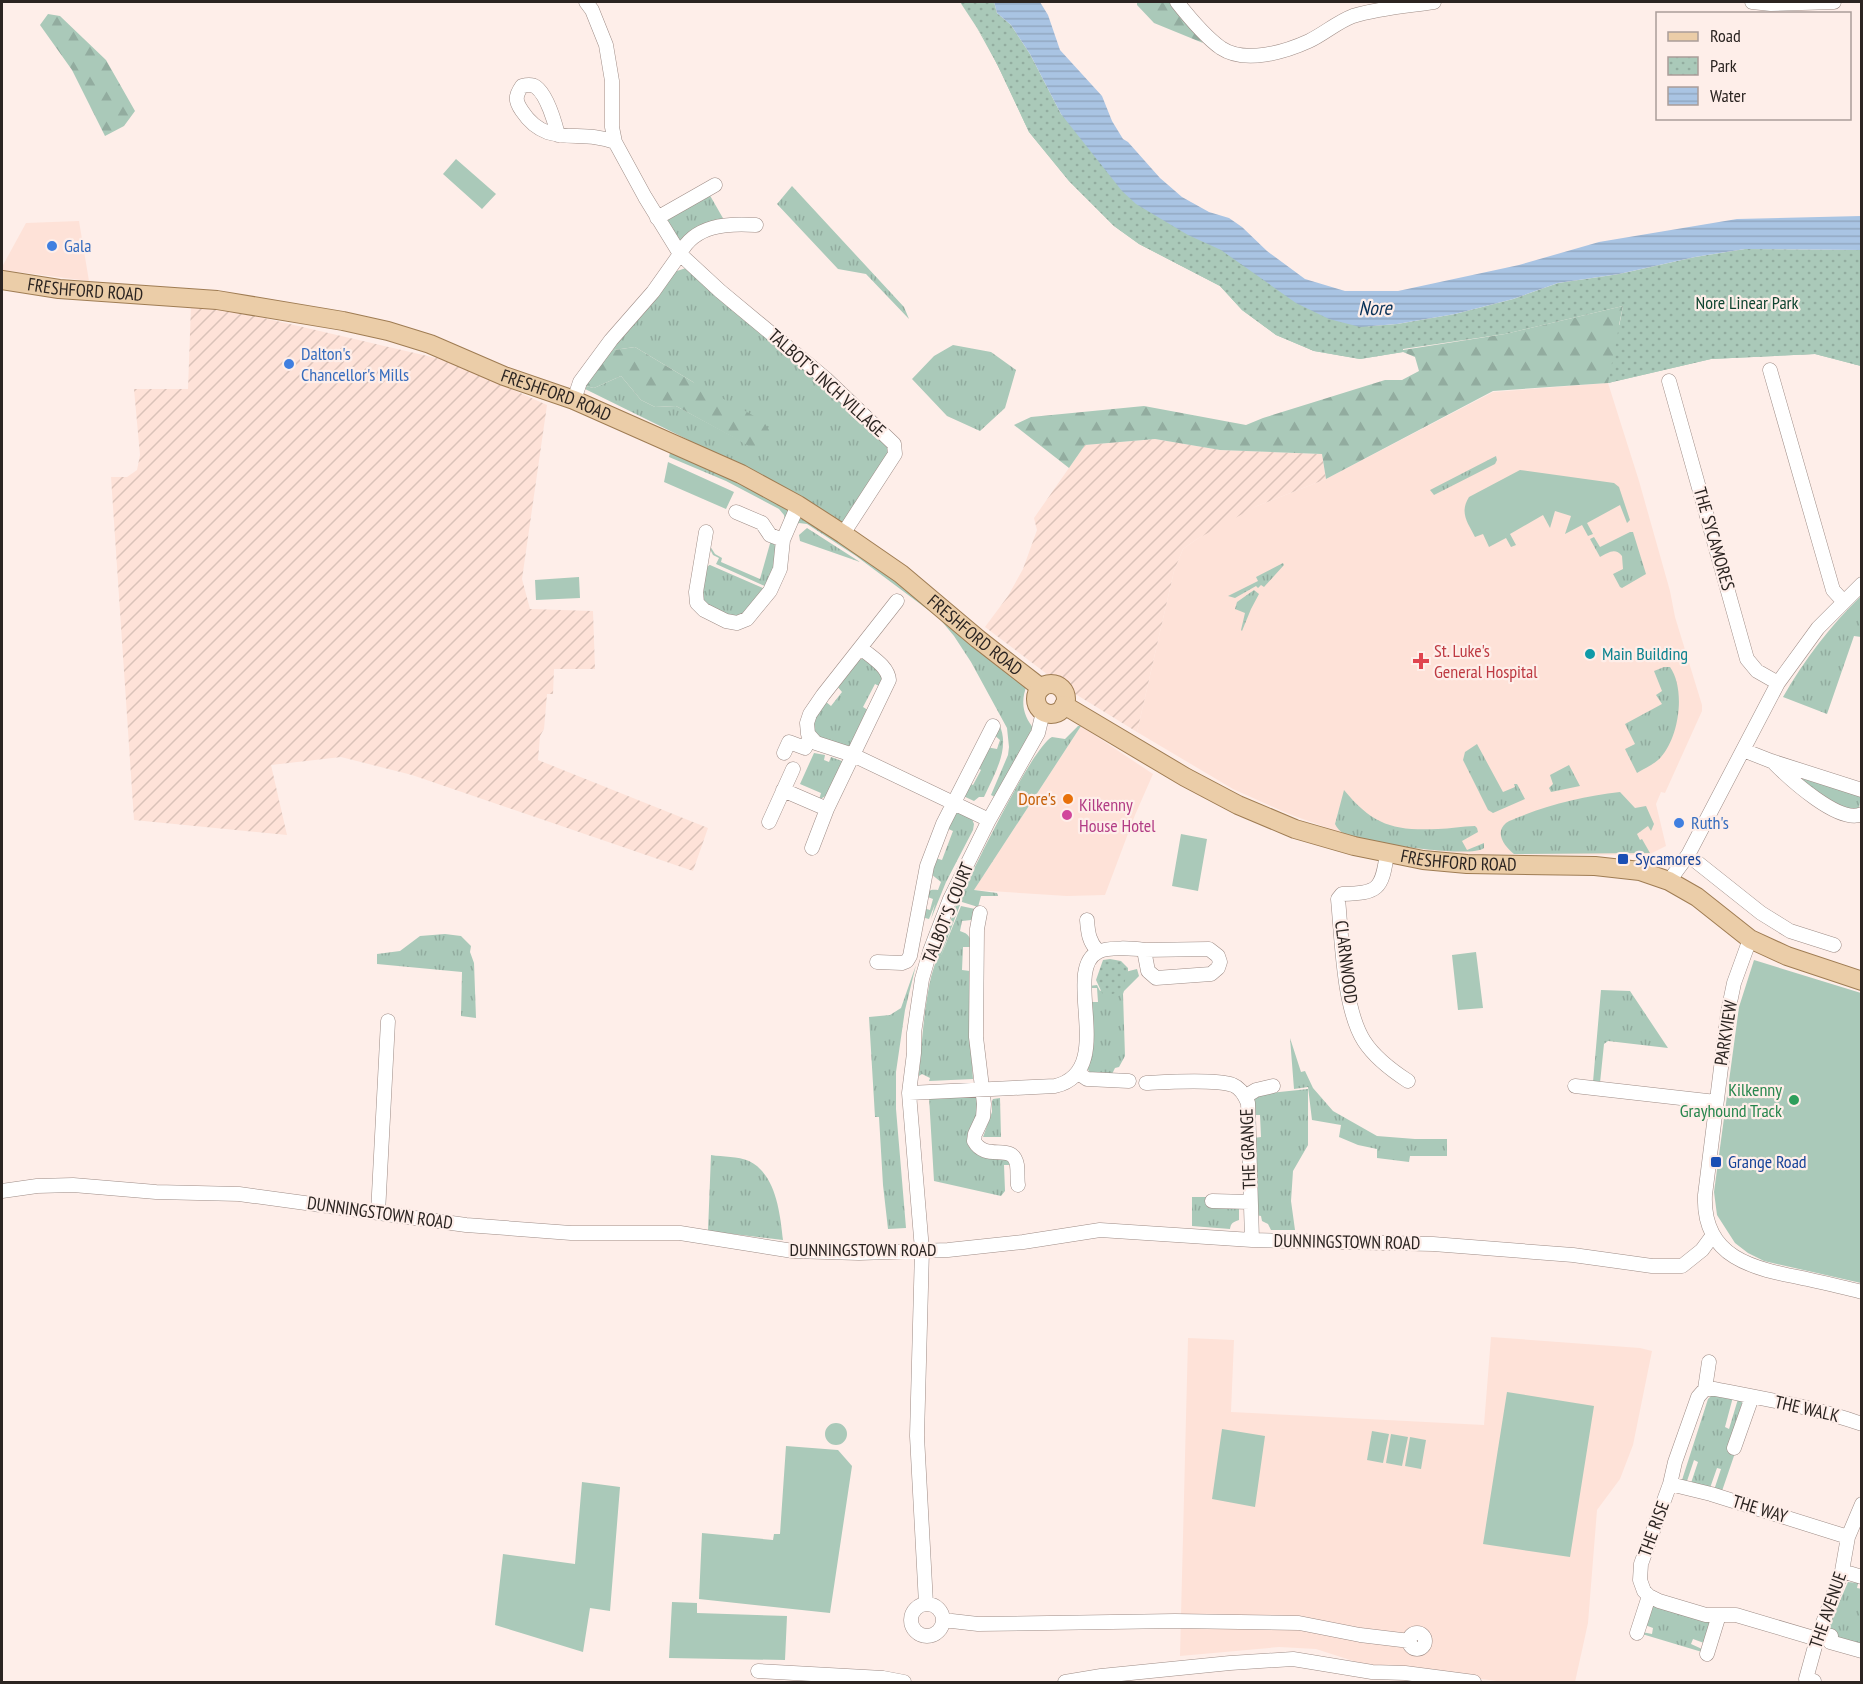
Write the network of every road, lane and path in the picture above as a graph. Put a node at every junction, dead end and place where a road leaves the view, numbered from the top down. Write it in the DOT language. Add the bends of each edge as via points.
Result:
graph roads {
  1 [pos="586,2"];
  2 [pos="1177,2"];
  3 [pos="1434,2"];
  4 [pos="1752,2"];
  5 [pos="1834,2"];
  6 [pos="558,135"];
  7 [pos="615,142"];
  8 [pos="715,185"];
  9 [pos="657,218"];
  10 [pos="756,225"];
  11 [pos="680,254"];
  12 [pos="2,280"];
  13 [pos="1770,370"];
  14 [pos="1669,381"];
  15 [pos="574,400"];
  16 [pos="798,505"];
  17 [pos="736,512"];
  18 [pos="706,532"];
  19 [pos="843,534"];
  20 [pos="783,540"];
  21 [pos="1862,584"];
  22 [pos="897,601"];
  23 [pos="1843,601"];
  24 [pos="861,648"];
  25 [pos="1778,683"];
  26 [pos="1041,688"];
  27 [pos="1064,705"];
  28 [pos="1043,712"];
  29 [pos="993,726"];
  30 [pos="810,737"];
  31 [pos="1743,750"];
  32 [pos="784,753"];
  33 [pos="853,755"];
  34 [pos="1771,761"];
  35 [pos="793,769"];
  36 [pos="783,790"];
  37 [pos="1862,790"];
  38 [pos="953,802"];
  39 [pos="827,809"];
  40 [pos="1862,814"];
  41 [pos="989,820"];
  42 [pos="770,822"];
  43 [pos="812,848"];
  44 [pos="1387,853"];
  45 [pos="1688,855"];
  46 [pos="1669,881"];
  47 [pos="980,913"];
  48 [pos="1087,920"];
  49 [pos="1750,939"];
  50 [pos="1834,945"];
  51 [pos="1144,950"];
  52 [pos="1098,951"];
  53 [pos="877,962"];
  54 [pos="1862,981"];
  55 [pos="388,1021"];
  56 [pos="1078,1073"];
  57 [pos="1123,1078"];
  58 [pos="1408,1081"];
  59 [pos="1146,1083"];
  60 [pos="1273,1086"];
  61 [pos="1575,1086"];
  62 [pos="982,1091"];
  63 [pos="909,1093"];
  64 [pos="1246,1096"];
  65 [pos="1716,1102"];
  66 [pos="1018,1185"];
  67 [pos="2,1191"];
  68 [pos="1212,1201"];
  69 [pos="1250,1202"];
  70 [pos="378,1213"];
  71 [pos="1713,1235"];
  72 [pos="1252,1240"];
  73 [pos="922,1251"];
  74 [pos="1862,1292"];
  75 [pos="1709,1362"];
  76 [pos="1705,1389"];
  77 [pos="1752,1397"];
  78 [pos="1862,1424"];
  79 [pos="1734,1448"];
  80 [pos="1670,1484"];
  81 [pos="1862,1504"];
  82 [pos="1849,1535"];
  83 [pos="1842,1570"];
  84 [pos="1862,1578"];
  85 [pos="1648,1596"];
  86 [pos="926,1604"];
  87 [pos="1719,1615"];
  88 [pos="943,1620"];
  89 [pos="1637,1633"];
  90 [pos="1831,1636"];
  91 [pos="1817,1639"];
  92 [pos="1410,1641"];
  93 [pos="1862,1651"];
  94 [pos="1707,1654"];
  95 [pos="758,1671"];
  96 [pos="1814,1681"];
  97 [pos="904,1683"];
  98 [pos="1065,1683"];
  99 [pos="1474,1683"];
  1 -- 7 [label="street, TALBOT'S INCH VILLAGE" via="606,45"];
  2 -- 3 [label="street" via="1221,48 1253,56 1309,41 1351,17"];
  4 -- 5 [label="street"];
  6 -- 7 [label="street"];
  7 -- 9 [label="street, TALBOT'S INCH VILLAGE"];
  8 -- 9 [label="street"];
  9 -- 11 [label="street, TALBOT'S INCH VILLAGE"];
  10 -- 11 [label="street" via="726,224 702,231"];
  11 -- 15 [label="street" via="580,382"];
  11 -- 19 [label="street, TALBOT'S INCH VILLAGE" via="826,379 894,444 895,454"];
  12 -- 15 [label="main road, FRESHFORD ROAD" via="59,289 217,300 342,321 430,344 504,376"];
  13 -- 23 [label="street" via="1833,590"];
  14 -- 25 [label="street, THE SYCAMORES" via="1747,659 1757,671"];
  15 -- 16 [label="main road, FRESHFORD ROAD" via="741,474"];
  16 -- 19 [label="main road, FRESHFORD ROAD"];
  16 -- 20 [label="street"];
  17 -- 20 [label="street" via="762,523 770,535"];
  18 -- 20 [label="street" via="708,559 696,592 697,603 704,610 737,623 747,619 770,591 780,569"];
  19 -- 26 [label="main road, FRESHFORD ROAD" via="910,581"];
  21 -- 23 [label="street"];
  22 -- 24 [label="street"];
  23 -- 25 [label="street"];
  24 -- 30 [label="street" via="810,714"];
  24 -- 33 [label="street" via="889,672 890,680"];
  25 -- 31 [label="street"];
  26 -- 27 [label="main road, FRESHFORD ROAD" via="1051,684 1061,688"];
  26 -- 28 [label="main road, FRESHFORD ROAD" via="1036,701"];
  27 -- 28 [label="main road" via="1054,714"];
  27 -- 44 [label="main road, FRESHFORD ROAD" via="1238,805 1295,829"];
  28 -- 41 [label="street, TALBOT'S COURT" via="1038,733"];
  29 -- 38 [label="street"];
  30 -- 32 [label="street" via="805,748 789,742"];
  30 -- 33 [label="street" via="816,743"];
  31 -- 34 [label="street"];
  31 -- 45 [label="street"];
  33 -- 38 [label="street"];
  33 -- 39 [label="street"];
  34 -- 37 [label="street"];
  34 -- 40 [label="street" via="1832,808 1852,816"];
  35 -- 36 [label="street"];
  36 -- 39 [label="street"];
  36 -- 42 [label="street"];
  38 -- 41 [label="street"];
  38 -- 53 [label="street" via="927,866 910,957 902,963"];
  39 -- 43 [label="street"];
  41 -- 63 [label="street, TALBOT'S COURT" via="950,899 930,951 914,1033"];
  44 -- 46 [label="main road, FRESHFORD ROAD" via="1467,864 1620,868"];
  44 -- 58 [label="street, CLARNWOOD" via="1377,887 1364,893 1342,894 1338,899 1354,1020 1364,1041 1389,1069"];
  45 -- 46 [label="street"];
  45 -- 50 [label="street" via="1790,931"];
  46 -- 49 [label="main road, FRESHFORD ROAD" via="1697,897"];
  47 -- 62 [label="street, TALBOT'S COURT" via="972,929"];
  48 -- 52 [label="street" via="1088,936"];
  49 -- 54 [label="main road, FRESHFORD ROAD"];
  49 -- 65 [label="street, PARKVIEW" via="1734,982"];
  51 -- 51 [label="street" via="1148,971 1156,978 1211,974 1220,962 1209,949"];
  51 -- 52 [label="street" via="1128,947"];
  52 -- 56 [label="street" via="1090,959 1084,978 1087,1028 1085,1059"];
  55 -- 70 [label="street"];
  56 -- 57 [label="street" via="1087,1079"];
  56 -- 62 [label="street" via="1055,1086"];
  59 -- 64 [label="street, THE GRANGE" via="1222,1083 1233,1085"];
  60 -- 64 [label="street, THE GRANGE"];
  61 -- 65 [label="street"];
  62 -- 63 [label="street"];
  62 -- 66 [label="street, TALBOT'S COURT" via="983,1117 974,1141 982,1150 1013,1156"];
  63 -- 73 [label="street, TALBOT'S COURT"];
  64 -- 69 [label="street, THE GRANGE"];
  65 -- 71 [label="street, PARKVIEW" via="1704,1210"];
  67 -- 70 [label="street, DUNNINGSTOWN ROAD" via="73,1185 238,1194"];
  68 -- 69 [label="street, THE GRANGE"];
  69 -- 72 [label="street, THE GRANGE"];
  70 -- 73 [label="street, DUNNINGSTOWN ROAD" via="571,1233 680,1233 793,1251"];
  71 -- 72 [label="street, DUNNINGSTOWN ROAD" via="1682,1266 1433,1244"];
  71 -- 74 [label="street" via="1734,1257 1751,1266"];
  72 -- 73 [label="street, DUNNINGSTOWN ROAD" via="1100,1230"];
  73 -- 86 [label="street, TALBOT'S COURT" via="917,1436"];
  75 -- 76 [label="street, THE RISE"];
  76 -- 77 [label="street, THE WALK"];
  76 -- 80 [label="street, THE RISE" via="1698,1397"];
  77 -- 78 [label="street, THE WALK" via="1807,1407"];
  77 -- 79 [label="street, THE WALK"];
  80 -- 82 [label="street, THE WAY"];
  80 -- 85 [label="street, THE RISE" via="1641,1564 1640,1580"];
  81 -- 82 [label="street, THE AVENUE"];
  82 -- 83 [label="street, THE AVENUE"];
  83 -- 84 [label="street"];
  83 -- 91 [label="street, THE AVENUE"];
  85 -- 87 [label="street"];
  85 -- 89 [label="street"];
  86 -- 88 [label="street" via="936,1607"];
  86 -- 88 [label="street" via="912,1614 914,1630 920,1635 936,1634"];
  87 -- 91 [label="street" via="1736,1615"];
  87 -- 94 [label="street"];
  88 -- 92 [label="street" via="978,1624 1299,1623"];
  90 -- 93 [label="street" via="1830,1642"];
  91 -- 96 [label="street, THE AVENUE" via="1806,1679"];
  95 -- 97 [label="street" via="883,1678"];
  98 -- 99 [label="street" via="1101,1676 1293,1659"];
}
